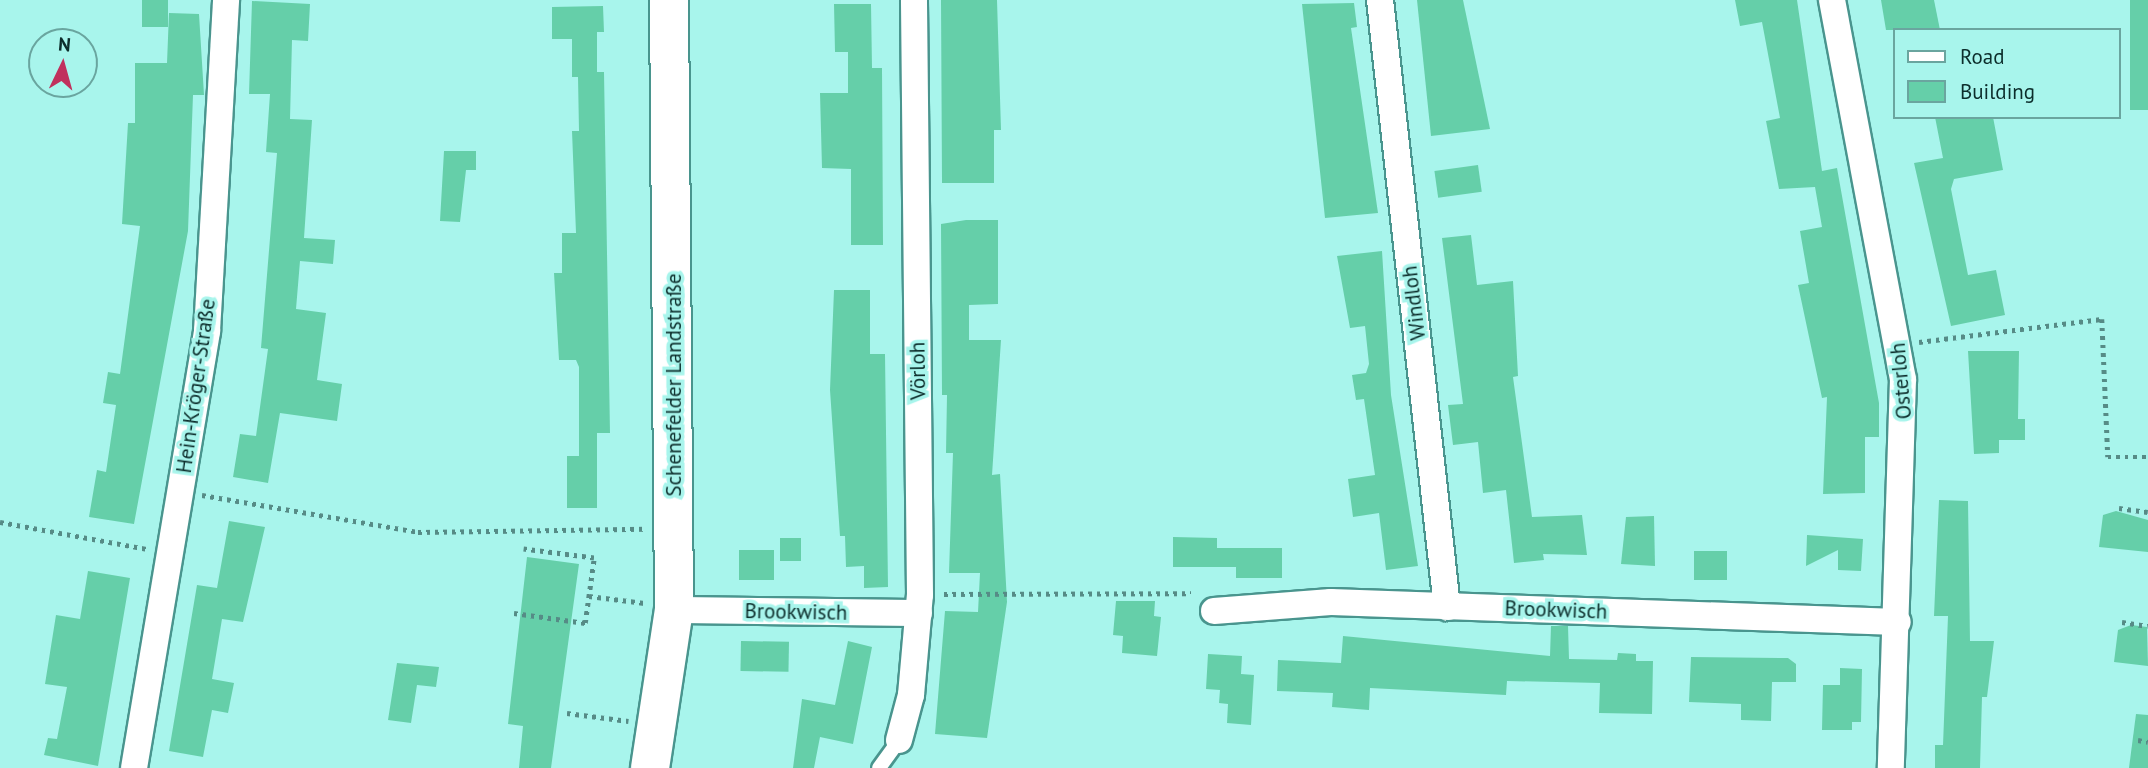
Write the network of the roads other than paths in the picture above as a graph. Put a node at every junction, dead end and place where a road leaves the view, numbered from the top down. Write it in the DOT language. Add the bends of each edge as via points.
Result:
graph roads {
  1 [pos="226,0"];
  2 [pos="669,0"];
  3 [pos="914,0"];
  4 [pos="1380,0"];
  5 [pos="1832,0"];
  6 [pos="927,603"];
  7 [pos="660,607"];
  8 [pos="1447,607"];
  9 [pos="1214,611"];
  10 [pos="1898,622"];
  11 [pos="899,740"];
  12 [pos="134,768"];
  13 [pos="650,768"];
  14 [pos="879,768"];
  15 [pos="1891,768"];
  1 -- 12 [label="street, Hein-Kröger-Straße" via="207,331"];
  2 -- 7 [label="main road, Schenefelder Landstraße"];
  3 -- 6 [label="street, Vörloh"];
  4 -- 8 [label="street, Windloh"];
  5 -- 10 [label="street, Osterloh" via="1903,379"];
  6 -- 7 [label="street, Brookwisch"];
  6 -- 11 [label="street, Vörloh"];
  7 -- 13 [label="main road, Schenefelder Landstraße"];
  8 -- 9 [label="street, Brookwisch" via="1331,602"];
  8 -- 10 [label="street, Brookwisch"];
  10 -- 15 [label="street, Osterloh"];
  11 -- 14 [label="lane"];
}
